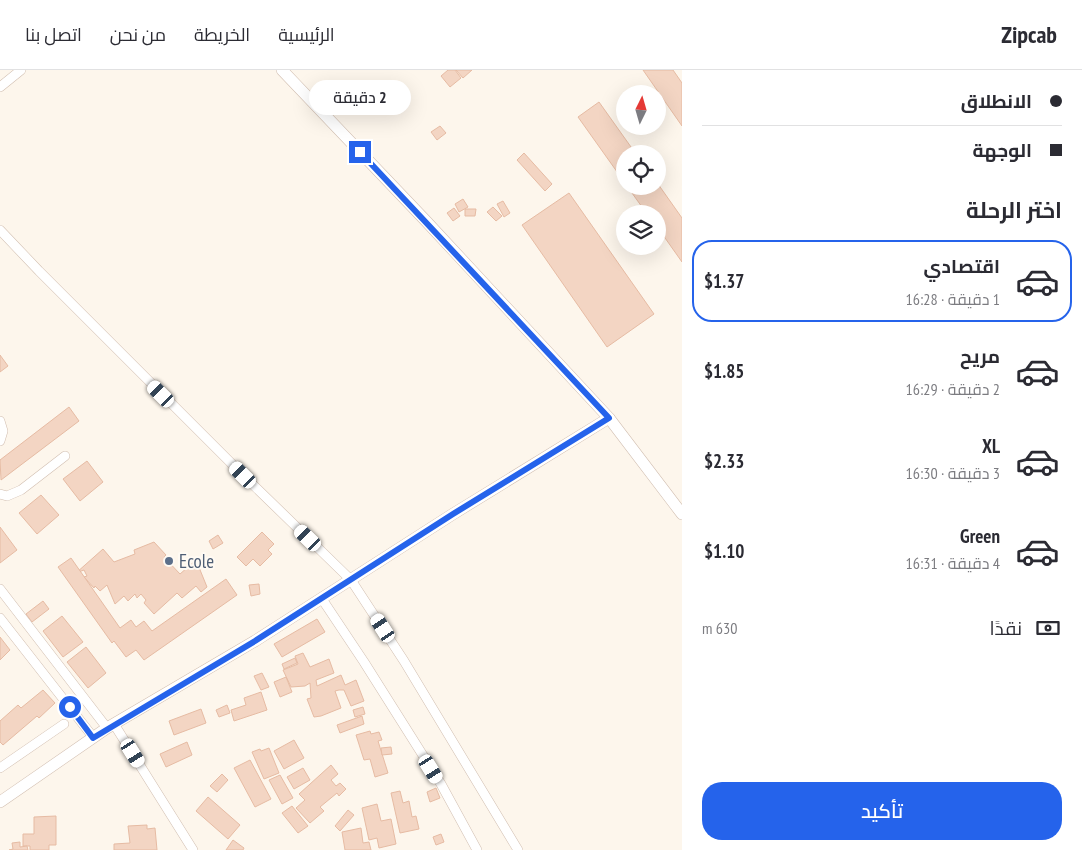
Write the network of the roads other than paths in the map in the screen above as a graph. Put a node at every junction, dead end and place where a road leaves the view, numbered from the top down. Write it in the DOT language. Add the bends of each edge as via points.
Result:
graph roads {
  1 [pos="21,70"];
  2 [pos="282,70"];
  3 [pos="0,87"];
  4 [pos="0,230"];
  5 [pos="609,418"];
  6 [pos="0,421"];
  7 [pos="0,441"];
  8 [pos="65,456"];
  9 [pos="0,494"];
  10 [pos="682,514"];
  11 [pos="351,580"];
  12 [pos="0,589"];
  13 [pos="322,599"];
  14 [pos="0,618"];
  15 [pos="64,724"];
  16 [pos="110,726"];
  17 [pos="93,738"];
  18 [pos="0,768"];
  19 [pos="0,802"];
  20 [pos="193,850"];
  21 [pos="477,850"];
  22 [pos="518,850"];
  1 -- 3 [label="street"];
  2 -- 5 [label="street"];
  4 -- 11 [label="street"];
  5 -- 10 [label="street"];
  5 -- 11 [label="street"];
  6 -- 7 [label="street" via="3,431"];
  8 -- 9 [label="street" via="21,490 7,496"];
  11 -- 13 [label="street"];
  11 -- 22 [label="street"];
  12 -- 16 [label="street"];
  13 -- 16 [label="street"];
  13 -- 21 [label="street" via="441,784"];
  14 -- 17 [label="street"];
  15 -- 18 [label="street"];
  16 -- 17 [label="street"];
  16 -- 20 [label="street"];
  17 -- 19 [label="street"];
}
